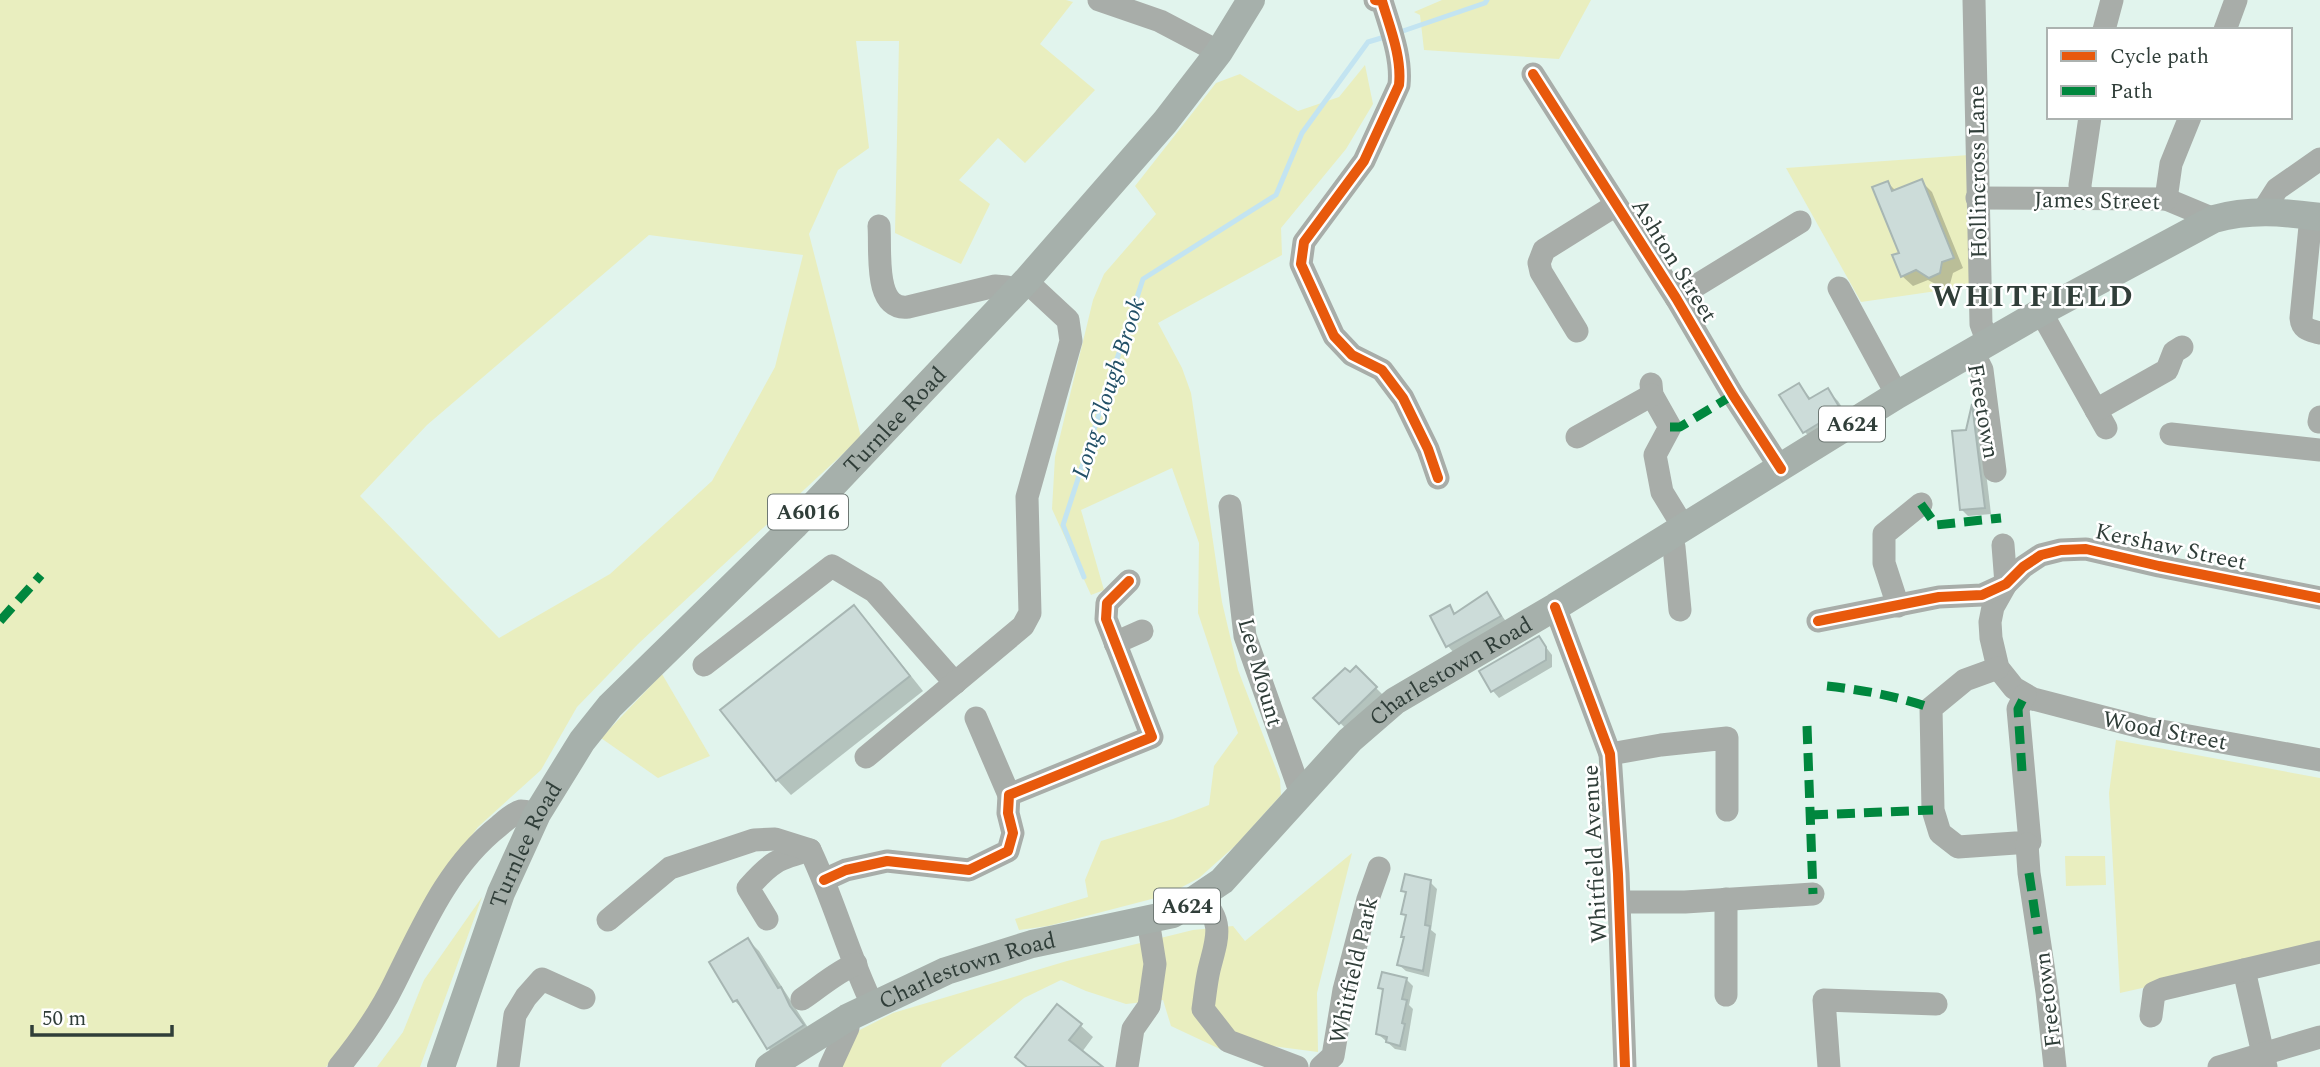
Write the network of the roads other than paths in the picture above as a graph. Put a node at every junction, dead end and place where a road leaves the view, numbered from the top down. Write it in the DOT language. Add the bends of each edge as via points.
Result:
graph roads {
  1 [pos="1099,0"];
  2 [pos="1251,0"];
  3 [pos="1974,0"];
  4 [pos="1989,0"];
  5 [pos="2112,0"];
  6 [pos="2236,0"];
  7 [pos="1382,5"];
  8 [pos="1974,23"];
  9 [pos="2105,28"];
  10 [pos="2226,28"];
  11 [pos="1219,52"];
  12 [pos="1533,74"];
  13 [pos="2090,119"];
  14 [pos="2189,119"];
  15 [pos="2320,159"];
  16 [pos="1977,198"];
  17 [pos="2081,198"];
  18 [pos="2166,198"];
  19 [pos="1616,205"];
  20 [pos="2263,211"];
  21 [pos="2316,216"];
  22 [pos="2214,219"];
  23 [pos="1800,222"];
  24 [pos="879,226"];
  25 [pos="1021,287"];
  26 [pos="1839,288"];
  27 [pos="1676,298"];
  28 [pos="2041,312"];
  29 [pos="1577,331"];
  30 [pos="2320,333"];
  31 [pos="2182,347"];
  32 [pos="1981,348"];
  33 [pos="1897,395"];
  34 [pos="2171,435"];
  35 [pos="1577,437"];
  36 [pos="2320,450"];
  37 [pos="1781,469"];
  38 [pos="1995,471"];
  39 [pos="1438,478"];
  40 [pos="1921,504"];
  41 [pos="1230,506"];
  42 [pos="1676,532"];
  43 [pos="2003,545"];
  44 [pos="1129,581"];
  45 [pos="2006,584"];
  46 [pos="2320,598"];
  47 [pos="1898,606"];
  48 [pos="1555,607"];
  49 [pos="1680,610"];
  50 [pos="1818,621"];
  51 [pos="1142,631"];
  52 [pos="1115,643"];
  53 [pos="704,665"];
  54 [pos="1998,668"];
  55 [pos="955,682"];
  56 [pos="2020,691"];
  57 [pos="976,718"];
  58 [pos="1611,754"];
  59 [pos="866,757"];
  60 [pos="2320,760"];
  61 [pos="1009,794"];
  62 [pos="1301,794"];
  63 [pos="1727,810"];
  64 [pos="537,814"];
  65 [pos="2028,844"];
  66 [pos="810,850"];
  67 [pos="1379,868"];
  68 [pos="824,880"];
  69 [pos="1813,894"];
  70 [pos="1200,898"];
  71 [pos="1726,899"];
  72 [pos="1619,902"];
  73 [pos="767,919"];
  74 [pos="608,920"];
  75 [pos="1148,920"];
  76 [pos="2320,952"];
  77 [pos="856,964"];
  78 [pos="2244,970"];
  79 [pos="1726,995"];
  80 [pos="584,998"];
  81 [pos="802,999"];
  82 [pos="872,1004"];
  83 [pos="1936,1004"];
  84 [pos="2151,1016"];
  85 [pos="847,1018"];
  86 [pos="2320,1037"];
  87 [pos="2264,1060"];
  88 [pos="339,1067"];
  89 [pos="441,1067"];
  90 [pos="508,1067"];
  91 [pos="769,1067"];
  92 [pos="830,1067"];
  93 [pos="1127,1067"];
  94 [pos="1297,1067"];
  95 [pos="1321,1067"];
  96 [pos="1625,1067"];
  97 [pos="1829,1067"];
  98 [pos="2054,1067"];
  99 [pos="2219,1067"];
  1 -- 11 [label="street" via="1160,21"];
  2 -- 11 [label="main road, Turnlee Road / A6016"];
  3 -- 8 [label="street, Hollincross Lane"];
  4 -- 8 [label="street"];
  5 -- 9 [label="street"];
  6 -- 10 [label="street"];
  7 -- 39 [label="street" via="1397,56 1399,85 1364,161 1304,242 1301,264 1334,337 1352,355 1382,370 1403,398"];
  8 -- 16 [label="street, Hollincross Lane"];
  11 -- 25 [label="main road, Turnlee Road / A6016" via="1166,122"];
  12 -- 19 [label="street, Ashton Street"];
  13 -- 17 [label="street"];
  14 -- 18 [label="street" via="2171,164"];
  15 -- 20 [label="street" via="2277,188"];
  16 -- 17 [label="street, James Street"];
  16 -- 32 [label="street, Hollincross Lane"];
  17 -- 18 [label="street, James Street"];
  18 -- 22 [label="street, James Street"];
  19 -- 27 [label="street, Ashton Street"];
  19 -- 29 [label="street" via="1544,250 1539,263"];
  20 -- 21 [label="main road, A624"];
  20 -- 22 [label="main road, Charlestown Road / A624"];
  21 -- 30 [label="street" via="2301,325"];
  22 -- 28 [label="main road, Charlestown Road / A624"];
  23 -- 27 [label="street"];
  24 -- 25 [label="street" via="883,290 899,308 995,286"];
  25 -- 55 [label="street" via="1068,320 1071,341 1027,497 1030,613 1023,626"];
  25 -- 64 [label="main road, Turnlee Road / A6016" via="794,526 610,706 582,741"];
  26 -- 33 [label="street"];
  27 -- 37 [label="street, Ashton Street" via="1732,396"];
  28 -- 31 [label="street" via="2101,419 2167,370 2174,352"];
  28 -- 32 [label="main road, Charlestown Road / A624"];
  32 -- 33 [label="main road, Charlestown Road / A624"];
  32 -- 38 [label="street, Freetown"];
  33 -- 37 [label="main road, Charlestown Road / A624"];
  34 -- 36 [label="street"];
  35 -- 42 [label="street" via="1652,390 1670,427 1655,455"];
  37 -- 42 [label="main road, Charlestown Road / A624"];
  40 -- 47 [label="street" via="1884,534 1884,564"];
  41 -- 62 [label="street, Lee Mount" via="1245,636"];
  42 -- 48 [label="main road, Charlestown Road / A624"];
  42 -- 49 [label="street"];
  43 -- 45 [label="street"];
  44 -- 52 [label="street" via="1107,603 1106,619"];
  45 -- 46 [label="street, Kershaw Street" via="2041,555 2086,549"];
  45 -- 47 [label="street, Kershaw Street" via="1982,595 1939,597"];
  45 -- 54 [label="street" via="1990,622"];
  47 -- 50 [label="street, Kershaw Street"];
  48 -- 58 [label="street, Whitfield Avenue"];
  48 -- 62 [label="main road, Charlestown Road / A624" via="1395,701 1350,740"];
  51 -- 52 [label="street"];
  52 -- 61 [label="street" via="1152,737"];
  53 -- 55 [label="street" via="832,566 874,591"];
  54 -- 56 [label="street"];
  54 -- 65 [label="street" via="1965,680 1931,708 1933,810 1940,833 1958,848"];
  55 -- 59 [label="street"];
  56 -- 60 [label="street, Wood Street" via="2033,699 2145,728"];
  56 -- 65 [label="street"];
  57 -- 61 [label="street"];
  58 -- 63 [label="street, Whitfield Avenue" via="1727,737"];
  58 -- 72 [label="street, Whitfield Avenue"];
  61 -- 68 [label="street" via="1013,833 1008,851 992,861 970,870 887,861"];
  62 -- 70 [label="main road, Charlestown Road / A624" via="1222,881"];
  64 -- 88 [label="street" via="522,811 492,831 442,889 365,1036"];
  64 -- 89 [label="main road, Turnlee Road / A6016" via="501,893"];
  65 -- 98 [label="street, Freetown"];
  66 -- 68 [label="street"];
  66 -- 73 [label="street" via="770,864 748,888"];
  66 -- 74 [label="street" via="775,839 754,840 670,868"];
  67 -- 95 [label="street, Whitfield Park" via="1344,990 1333,1056"];
  68 -- 77 [label="street"];
  69 -- 71 [label="street, Whitfield Avenue"];
  70 -- 75 [label="main road, Charlestown Road / A624" via="1173,914"];
  70 -- 94 [label="street" via="1214,916 1219,937 1203,1009 1228,1041"];
  71 -- 72 [label="street, Whitfield Avenue"];
  71 -- 79 [label="street"];
  72 -- 96 [label="street, Whitfield Avenue"];
  75 -- 82 [label="main road, Charlestown Road / A624" via="1032,944 946,971"];
  75 -- 93 [label="street" via="1155,964 1149,1006 1133,1029"];
  76 -- 78 [label="street"];
  77 -- 81 [label="street"];
  77 -- 82 [label="street"];
  78 -- 84 [label="street" via="2154,993"];
  78 -- 87 [label="street"];
  80 -- 90 [label="street" via="542,979 515,1016"];
  82 -- 85 [label="main road, Charlestown Road / A624"];
  83 -- 97 [label="street" via="1824,1000"];
  85 -- 91 [label="main road, Charlestown Road / A624"];
  85 -- 92 [label="street" via="848,1028"];
  86 -- 87 [label="street"];
  87 -- 99 [label="street"];
}
